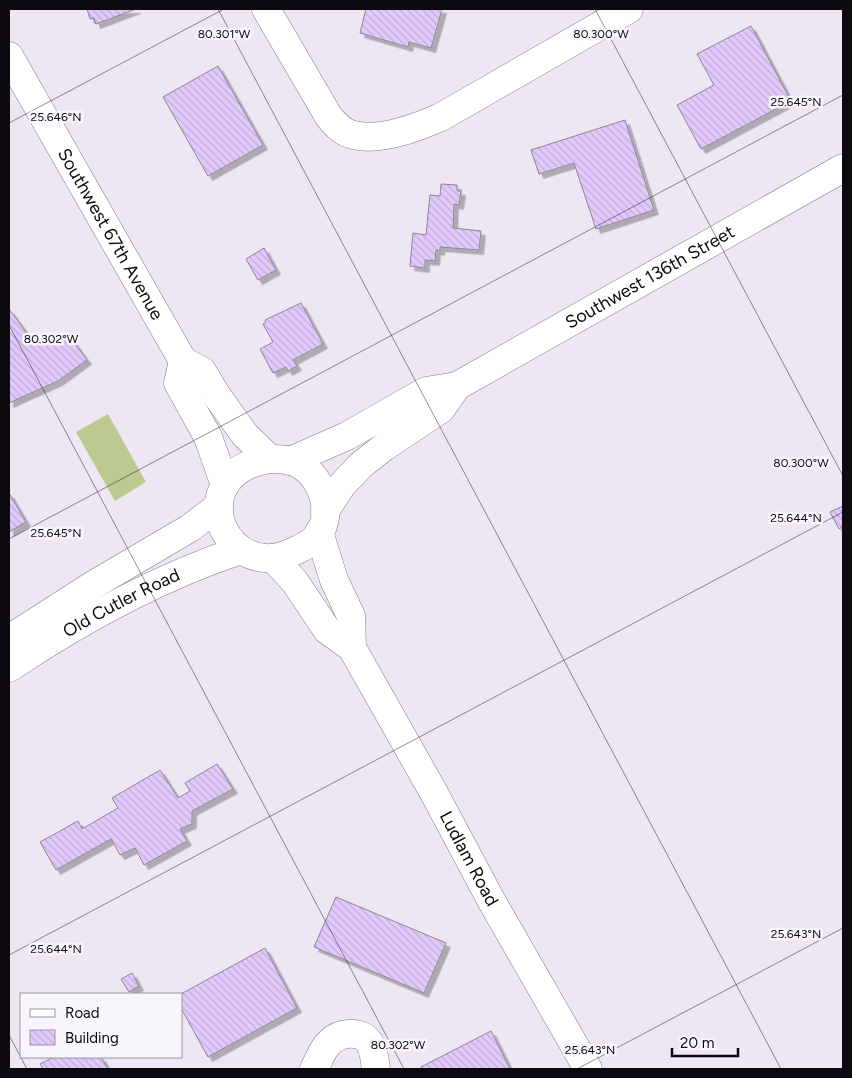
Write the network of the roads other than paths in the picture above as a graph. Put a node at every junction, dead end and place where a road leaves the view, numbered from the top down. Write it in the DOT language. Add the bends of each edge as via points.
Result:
graph roads {
  1 [pos="266,9"];
  2 [pos="629,9"];
  3 [pos="9,56"];
  4 [pos="843,168"];
  5 [pos="183,361"];
  6 [pos="457,386"];
  7 [pos="280,460"];
  8 [pos="222,495"];
  9 [pos="322,522"];
  10 [pos="241,550"];
  11 [pos="273,558"];
  12 [pos="9,639"];
  13 [pos="352,648"];
  14 [pos="9,668"];
  15 [pos="314,1069"];
  16 [pos="376,1069"];
  17 [pos="588,1069"];
  1 -- 2 [label="main road" via="328,117 350,134 365,136 419,127 441,117"];
  3 -- 5 [label="main road, Southwest 67th Avenue"];
  4 -- 6 [label="main road, Southwest 136th Street"];
  5 -- 7 [label="main road, Southwest 67th Avenue" via="202,371 245,435"];
  5 -- 8 [label="main road" via="178,383 208,437"];
  6 -- 7 [label="main road, Southwest 136th Street" via="426,391 347,436"];
  6 -- 9 [label="main road, Southwest 136th Street" via="441,409 384,447 342,484"];
  7 -- 8 [label="main road, Old Cutler Road" via="255,461 242,468"];
  7 -- 9 [label="main road" via="298,464 318,483 324,497"];
  8 -- 10 [label="main road" via="221,524 232,543"];
  8 -- 12 [label="main road, Old Cutler Road" via="183,532"];
  9 -- 11 [label="main road" via="313,540"];
  9 -- 13 [label="main road, Ludlam Road" via="334,580 351,616"];
  10 -- 11 [label="main road" via="257,557"];
  10 -- 14 [label="main road, Old Cutler Road" via="195,566 134,595"];
  11 -- 13 [label="main road, Ludlam Road" via="295,582 327,630"];
  13 -- 17 [label="main road, Ludlam Road"];
  15 -- 16 [label="main road" via="329,1043 340,1035 348,1034 364,1037 369,1042"];
}
